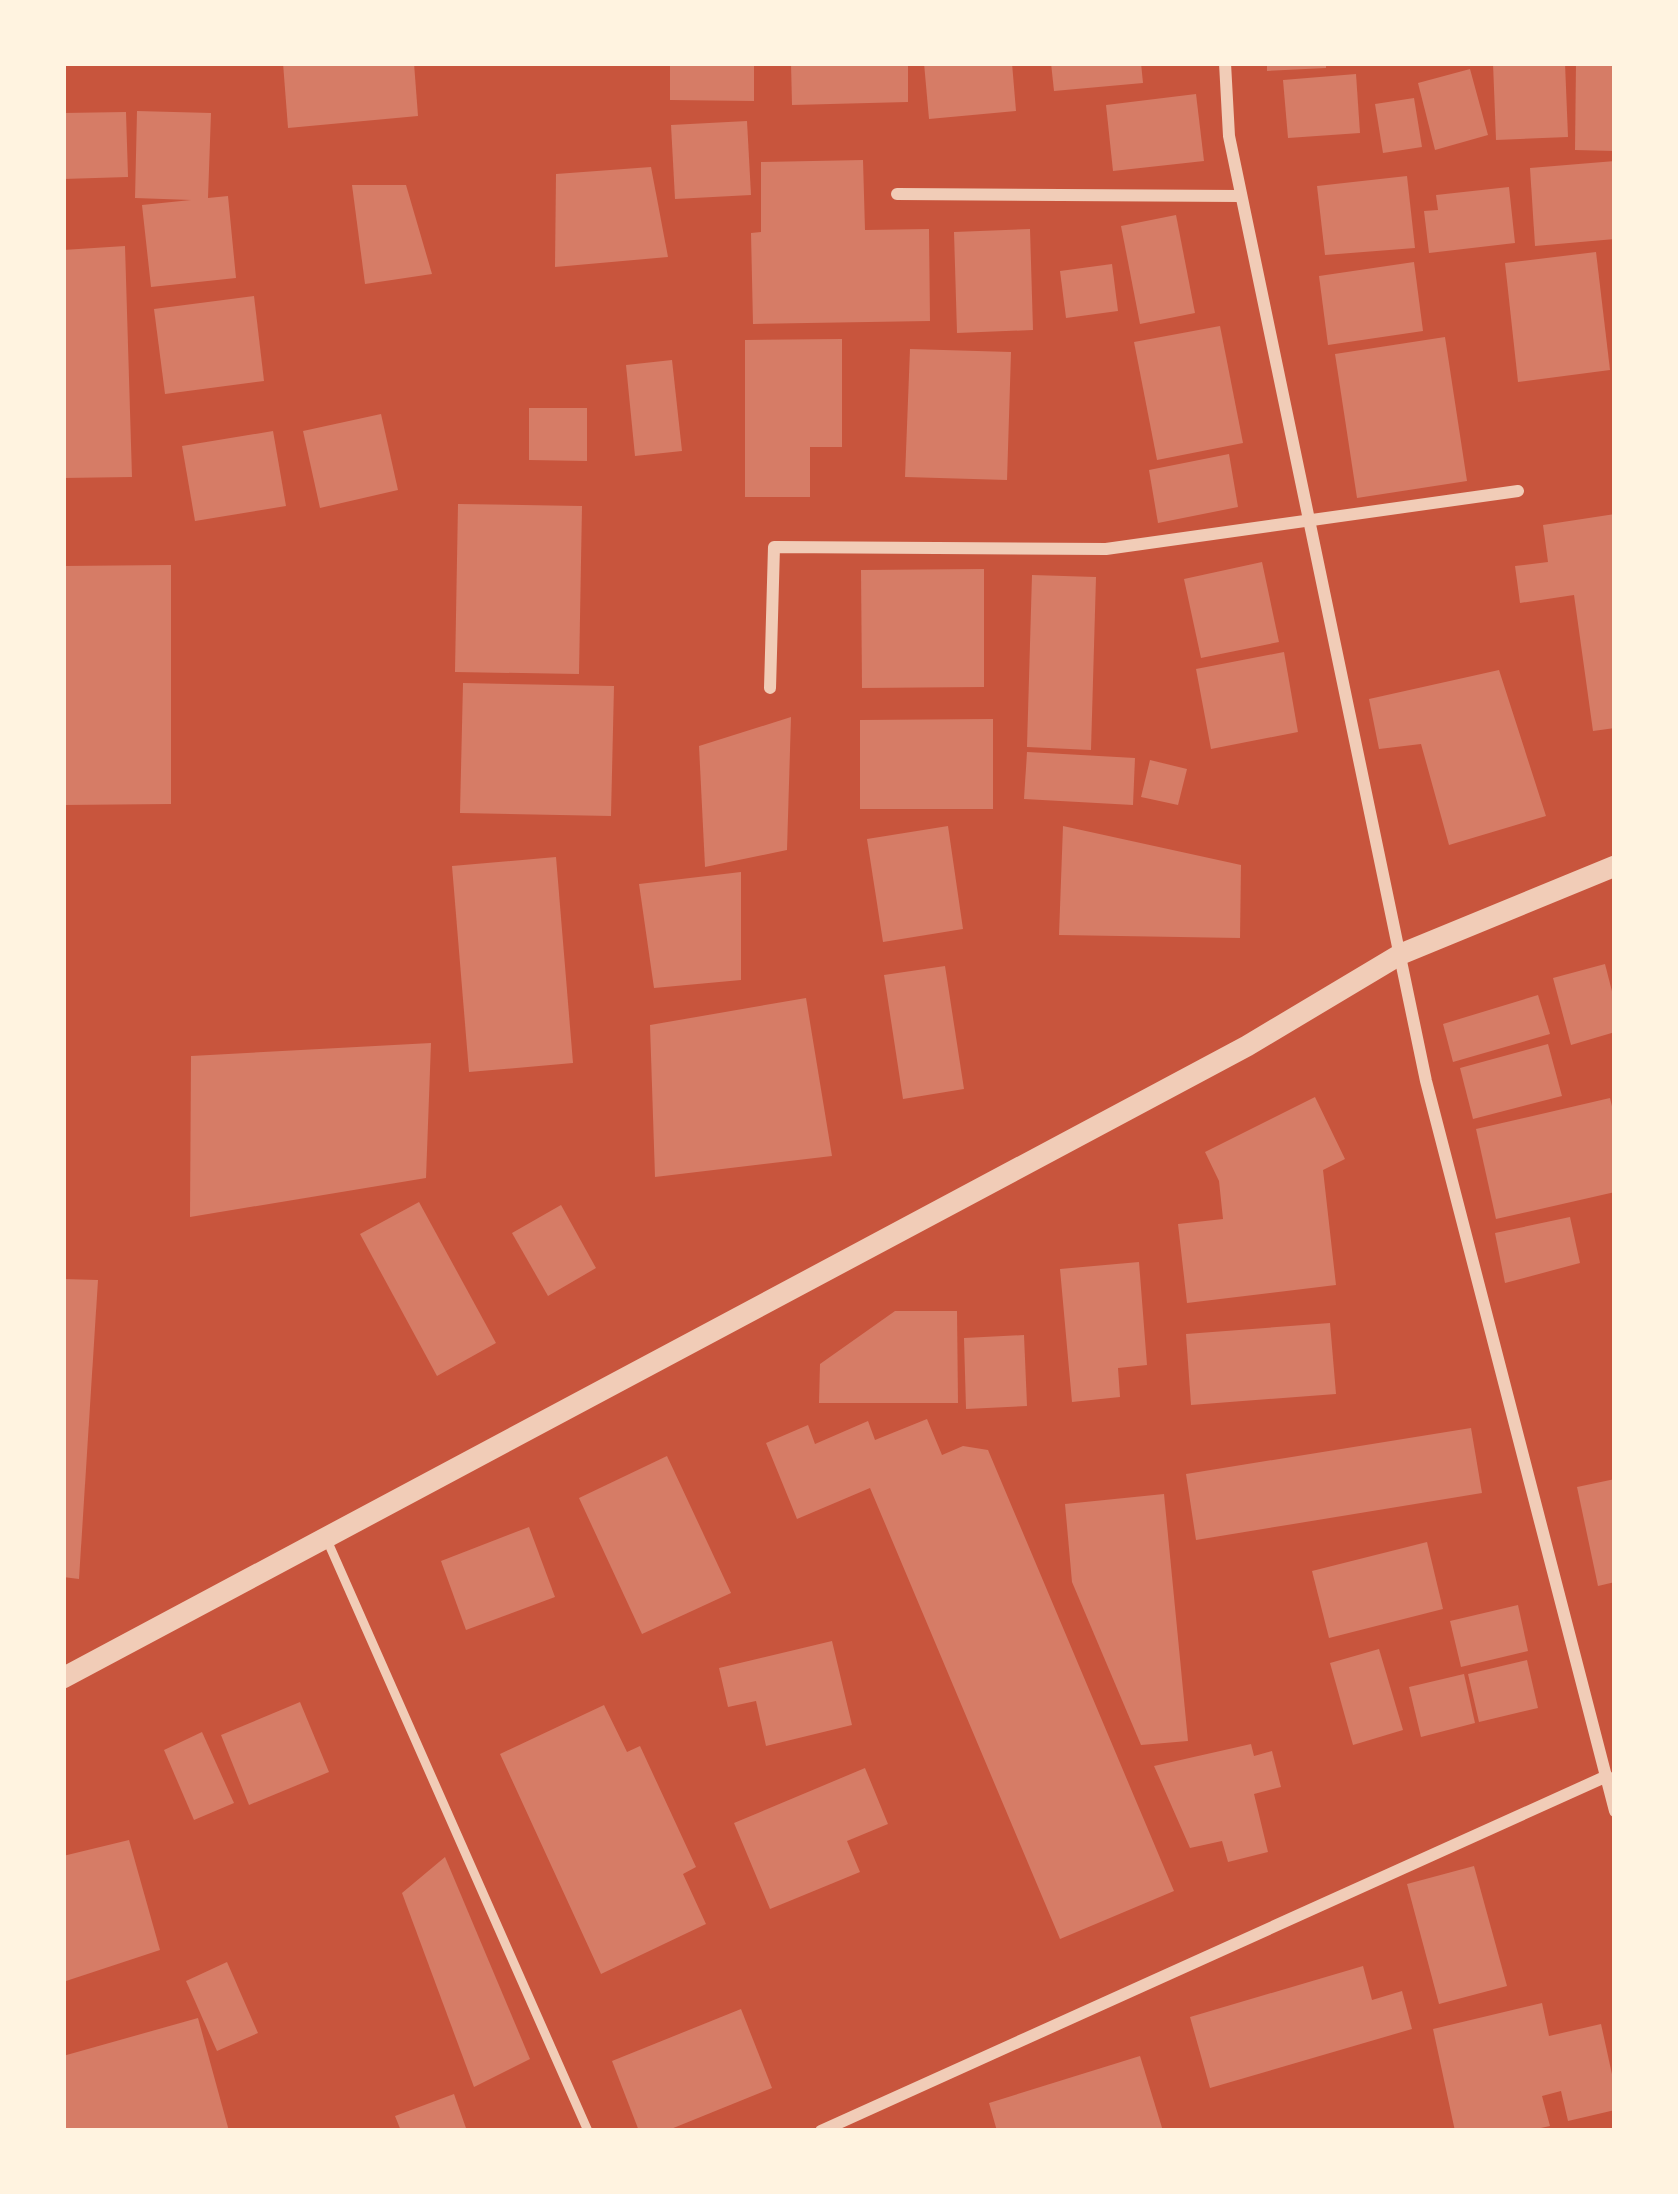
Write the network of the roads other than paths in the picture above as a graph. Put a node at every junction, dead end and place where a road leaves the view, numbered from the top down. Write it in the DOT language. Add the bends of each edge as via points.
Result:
graph roads {
  1 [pos="1225,63"];
  2 [pos="897,194"];
  3 [pos="1241,196"];
  4 [pos="1518,491"];
  5 [pos="1310,523"];
  6 [pos="770,688"];
  7 [pos="1615,866"];
  8 [pos="1401,954"];
  9 [pos="327,1540"];
  10 [pos="63,1678"];
  11 [pos="1607,1776"];
  12 [pos="1615,1811"];
  13 [pos="589,2131"];
  14 [pos="821,2131"];
  1 -- 3 [label="street"];
  2 -- 3 [label="street"];
  3 -- 5 [label="street"];
  4 -- 5 [label="street"];
  5 -- 6 [label="street" via="1106,549 774,547"];
  5 -- 8 [label="street"];
  7 -- 8 [label="street"];
  8 -- 9 [label="street" via="1247,1046"];
  8 -- 11 [label="street" via="1426,1081"];
  9 -- 10 [label="street"];
  9 -- 13 [label="lane"];
  11 -- 12 [label="street"];
  11 -- 14 [label="street"];
}
